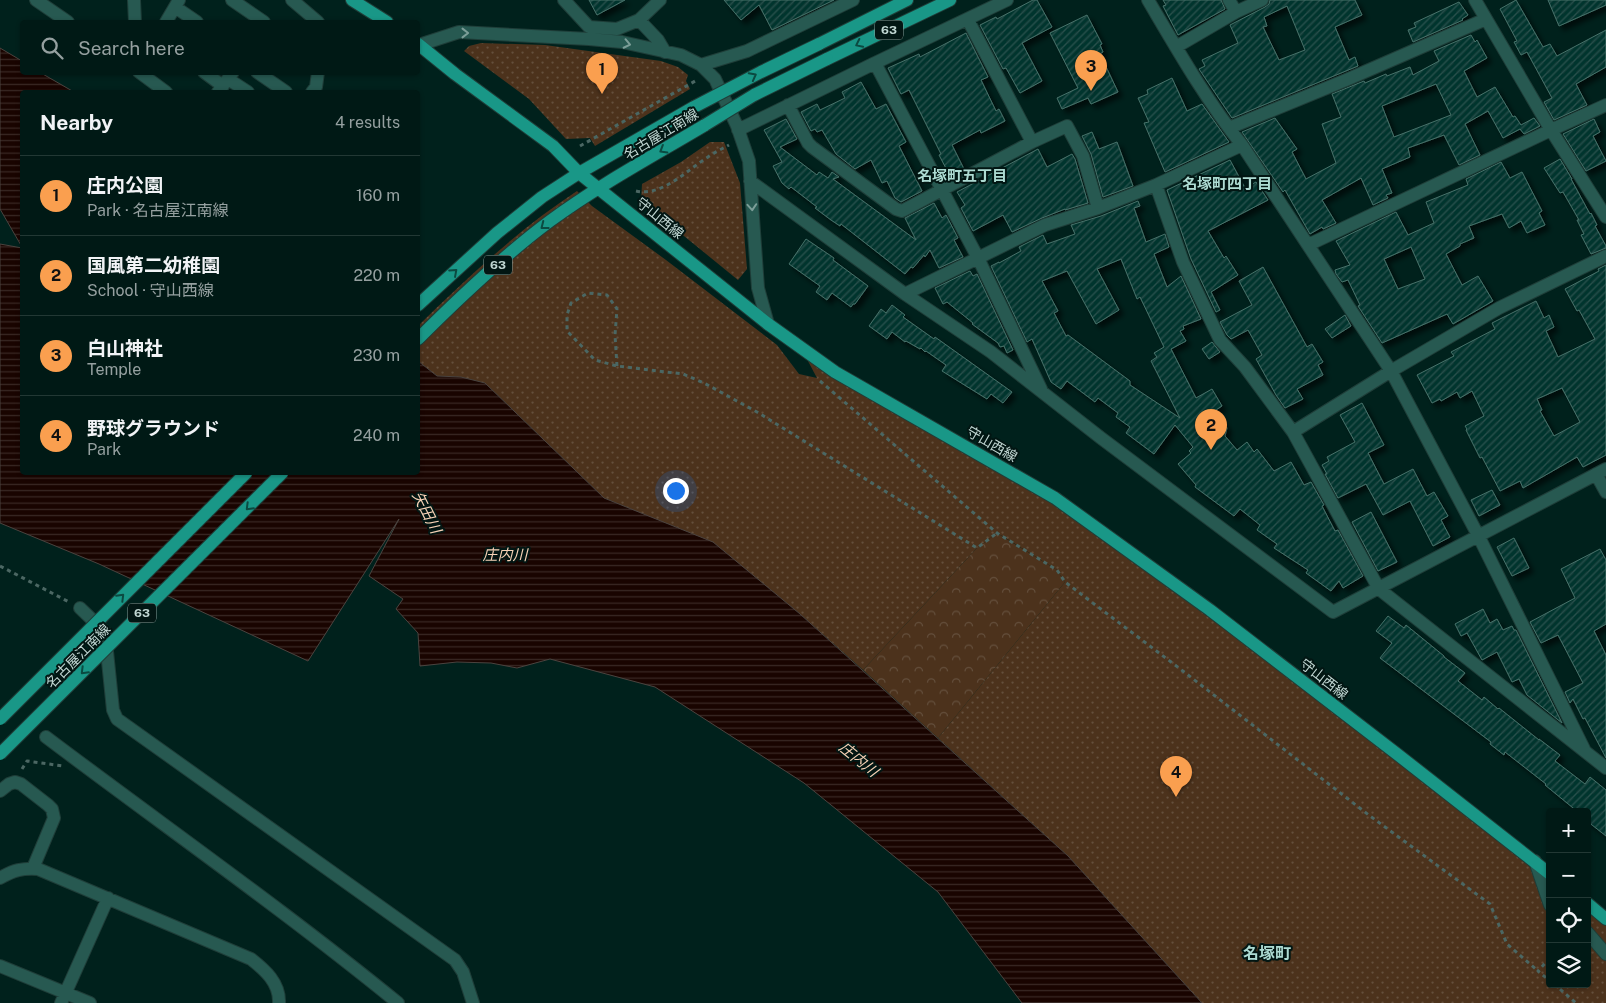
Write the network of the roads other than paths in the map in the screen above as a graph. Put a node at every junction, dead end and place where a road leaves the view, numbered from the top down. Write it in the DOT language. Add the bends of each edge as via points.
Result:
graph roads {
  1 [pos="36,0"];
  2 [pos="134,0"];
  3 [pos="232,0"];
  4 [pos="292,0"];
  5 [pos="352,0"];
  6 [pos="564,0"];
  7 [pos="660,0"];
  8 [pos="853,0"];
  9 [pos="907,0"];
  10 [pos="950,0"];
  11 [pos="1007,0"];
  12 [pos="1148,0"];
  13 [pos="1229,0"];
  14 [pos="1262,0"];
  15 [pos="1480,1"];
  16 [pos="177,4"];
  17 [pos="1236,12"];
  18 [pos="1486,19"];
  19 [pos="65,20"];
  20 [pos="135,20"];
  21 [pos="168,20"];
  22 [pos="195,20"];
  23 [pos="261,20"];
  24 [pos="316,20"];
  25 [pos="383,20"];
  26 [pos="639,20"];
  27 [pos="968,20"];
  28 [pos="420,44"];
  29 [pos="420,47"];
  30 [pos="1176,47"];
  31 [pos="665,52"];
  32 [pos="875,63"];
  33 [pos="701,65"];
  34 [pos="142,75"];
  35 [pos="210,75"];
  36 [pos="258,75"];
  37 [pos="260,75"];
  38 [pos="317,75"];
  39 [pos="324,75"];
  40 [pos="225,82"];
  41 [pos="163,90"];
  42 [pos="243,90"];
  43 [pos="249,90"];
  44 [pos="278,90"];
  45 [pos="314,90"];
  46 [pos="788,105"];
  47 [pos="1606,105"];
  48 [pos="1229,128"];
  49 [pos="738,130"];
  50 [pos="1551,130"];
  51 [pos="1032,142"];
  52 [pos="1242,145"];
  53 [pos="579,173"];
  54 [pos="750,181"];
  55 [pos="1156,185"];
  56 [pos="599,189"];
  57 [pos="941,191"];
  58 [pos="1098,208"];
  59 [pos="1606,217"];
  60 [pos="1308,245"];
  61 [pos="1606,256"];
  62 [pos="978,258"];
  63 [pos="906,294"];
  64 [pos="420,303"];
  65 [pos="768,324"];
  66 [pos="420,337"];
  67 [pos="1390,371"];
  68 [pos="1042,392"];
  69 [pos="1293,432"];
  70 [pos="1601,471"];
  71 [pos="244,475"];
  72 [pos="280,475"];
  73 [pos="1606,492"];
  74 [pos="1478,537"];
  75 [pos="1379,589"];
  76 [pos="80,608"];
  77 [pos="0,719"];
  78 [pos="46,737"];
  79 [pos="1584,749"];
  80 [pos="0,754"];
  81 [pos="1606,768"];
  82 [pos="0,792"];
  83 [pos="1535,861"];
  84 [pos="33,868"];
  85 [pos="1546,871"];
  86 [pos="0,878"];
  87 [pos="108,898"];
  88 [pos="1547,898"];
  89 [pos="1591,906"];
  90 [pos="1606,919"];
  91 [pos="1591,937"];
  92 [pos="1606,954"];
  93 [pos="0,966"];
  94 [pos="64,998"];
  95 [pos="90,1003"];
  96 [pos="279,1003"];
  97 [pos="398,1003"];
  98 [pos="473,1003"];
  1 -- 19 [label="street"];
  2 -- 20 [label="street"];
  3 -- 23 [label="street"];
  4 -- 24 [label="street"];
  5 -- 25 [label="main road"];
  6 -- 26 [label="street" via="589,28 617,29"];
  7 -- 26 [label="street"];
  8 -- 33 [label="street" via="747,51"];
  53 -- 9 [label="main road, 名古屋江南線 / 63, one-way, bridge" via="694,107"];
  10 -- 56 [label="main road, 名古屋江南線 / 63, one-way, bridge" via="754,95"];
  11 -- 27 [label="street"];
  12 -- 30 [label="street"];
  13 -- 17 [label="street"];
  14 -- 17 [label="street"];
  15 -- 18 [label="street"];
  16 -- 21 [label="street"];
  16 -- 22 [label="street"];
  17 -- 30 [label="street"];
  18 -- 48 [label="street"];
  18 -- 50 [label="street"];
  26 -- 31 [label="street"];
  27 -- 32 [label="street"];
  27 -- 51 [label="street"];
  28 -- 31 [label="street, one-way" via="459,32 622,42"];
  29 -- 53 [label="main road, 守山西線" via="553,146"];
  30 -- 48 [label="street"];
  31 -- 33 [label="street"];
  32 -- 46 [label="street"];
  32 -- 57 [label="street"];
  33 -- 49 [label="street" via="714,79"];
  34 -- 41 [label="street"];
  35 -- 40 [label="street"];
  36 -- 43 [label="street"];
  37 -- 44 [label="street"];
  38 -- 45 [label="street"];
  39 -- 45 [label="street"];
  40 -- 42 [label="street"];
  46 -- 49 [label="street"];
  46 -- 57 [label="street" via="812,147 896,209 902,211"];
  47 -- 50 [label="street"];
  48 -- 52 [label="street"];
  49 -- 54 [label="street" via="749,161"];
  50 -- 59 [label="street"];
  50 -- 60 [label="street"];
  51 -- 57 [label="street"];
  51 -- 58 [label="street" via="1067,126 1083,156"];
  52 -- 55 [label="street"];
  52 -- 60 [label="street"];
  53 -- 56 [label="main road, 守山西線"];
  64 -- 53 [label="main road, 名古屋江南線 / 63, one-way" via="497,233"];
  54 -- 63 [label="street"];
  54 -- 65 [label="street, one-way" via="758,288"];
  55 -- 58 [label="street"];
  55 -- 69 [label="street" via="1183,262 1220,340"];
  56 -- 65 [label="main road, 守山西線"];
  56 -- 66 [label="main road, 名古屋江南線 / 63, one-way" via="550,221 511,252"];
  57 -- 62 [label="street"];
  58 -- 62 [label="street" via="1045,225"];
  60 -- 67 [label="street"];
  61 -- 67 [label="street" via="1499,308"];
  62 -- 63 [label="street"];
  62 -- 68 [label="street"];
  63 -- 68 [label="street" via="992,352"];
  65 -- 83 [label="main road, 守山西線" via="835,372 1055,498 1210,610"];
  67 -- 69 [label="street"];
  67 -- 74 [label="street"];
  68 -- 75 [label="street" via="1333,612"];
  69 -- 75 [label="street"];
  70 -- 73 [label="street"];
  70 -- 74 [label="street"];
  77 -- 71 [label="main road, 名古屋江南線 / 63, one-way, bridge"];
  72 -- 80 [label="main road, 名古屋江南線 / 63, one-way, bridge"];
  74 -- 75 [label="street"];
  74 -- 79 [label="street"];
  75 -- 79 [label="street"];
  76 -- 98 [label="street" via="105,632 113,710 117,719 454,960 463,972"];
  78 -- 97 [label="street" via="247,884"];
  79 -- 81 [label="street"];
  82 -- 84 [label="street" via="15,782 52,809 54,818"];
  83 -- 85 [label="main road, 守山西線"];
  83 -- 88 [label="street"];
  84 -- 86 [label="street" via="15,870"];
  84 -- 87 [label="street"];
  87 -- 94 [label="street"];
  87 -- 96 [label="street" via="251,959 266,971 274,983"];
  89 -- 90 [label="main road"];
  91 -- 92 [label="street"];
  93 -- 94 [label="street"];
  94 -- 95 [label="street"];
}
